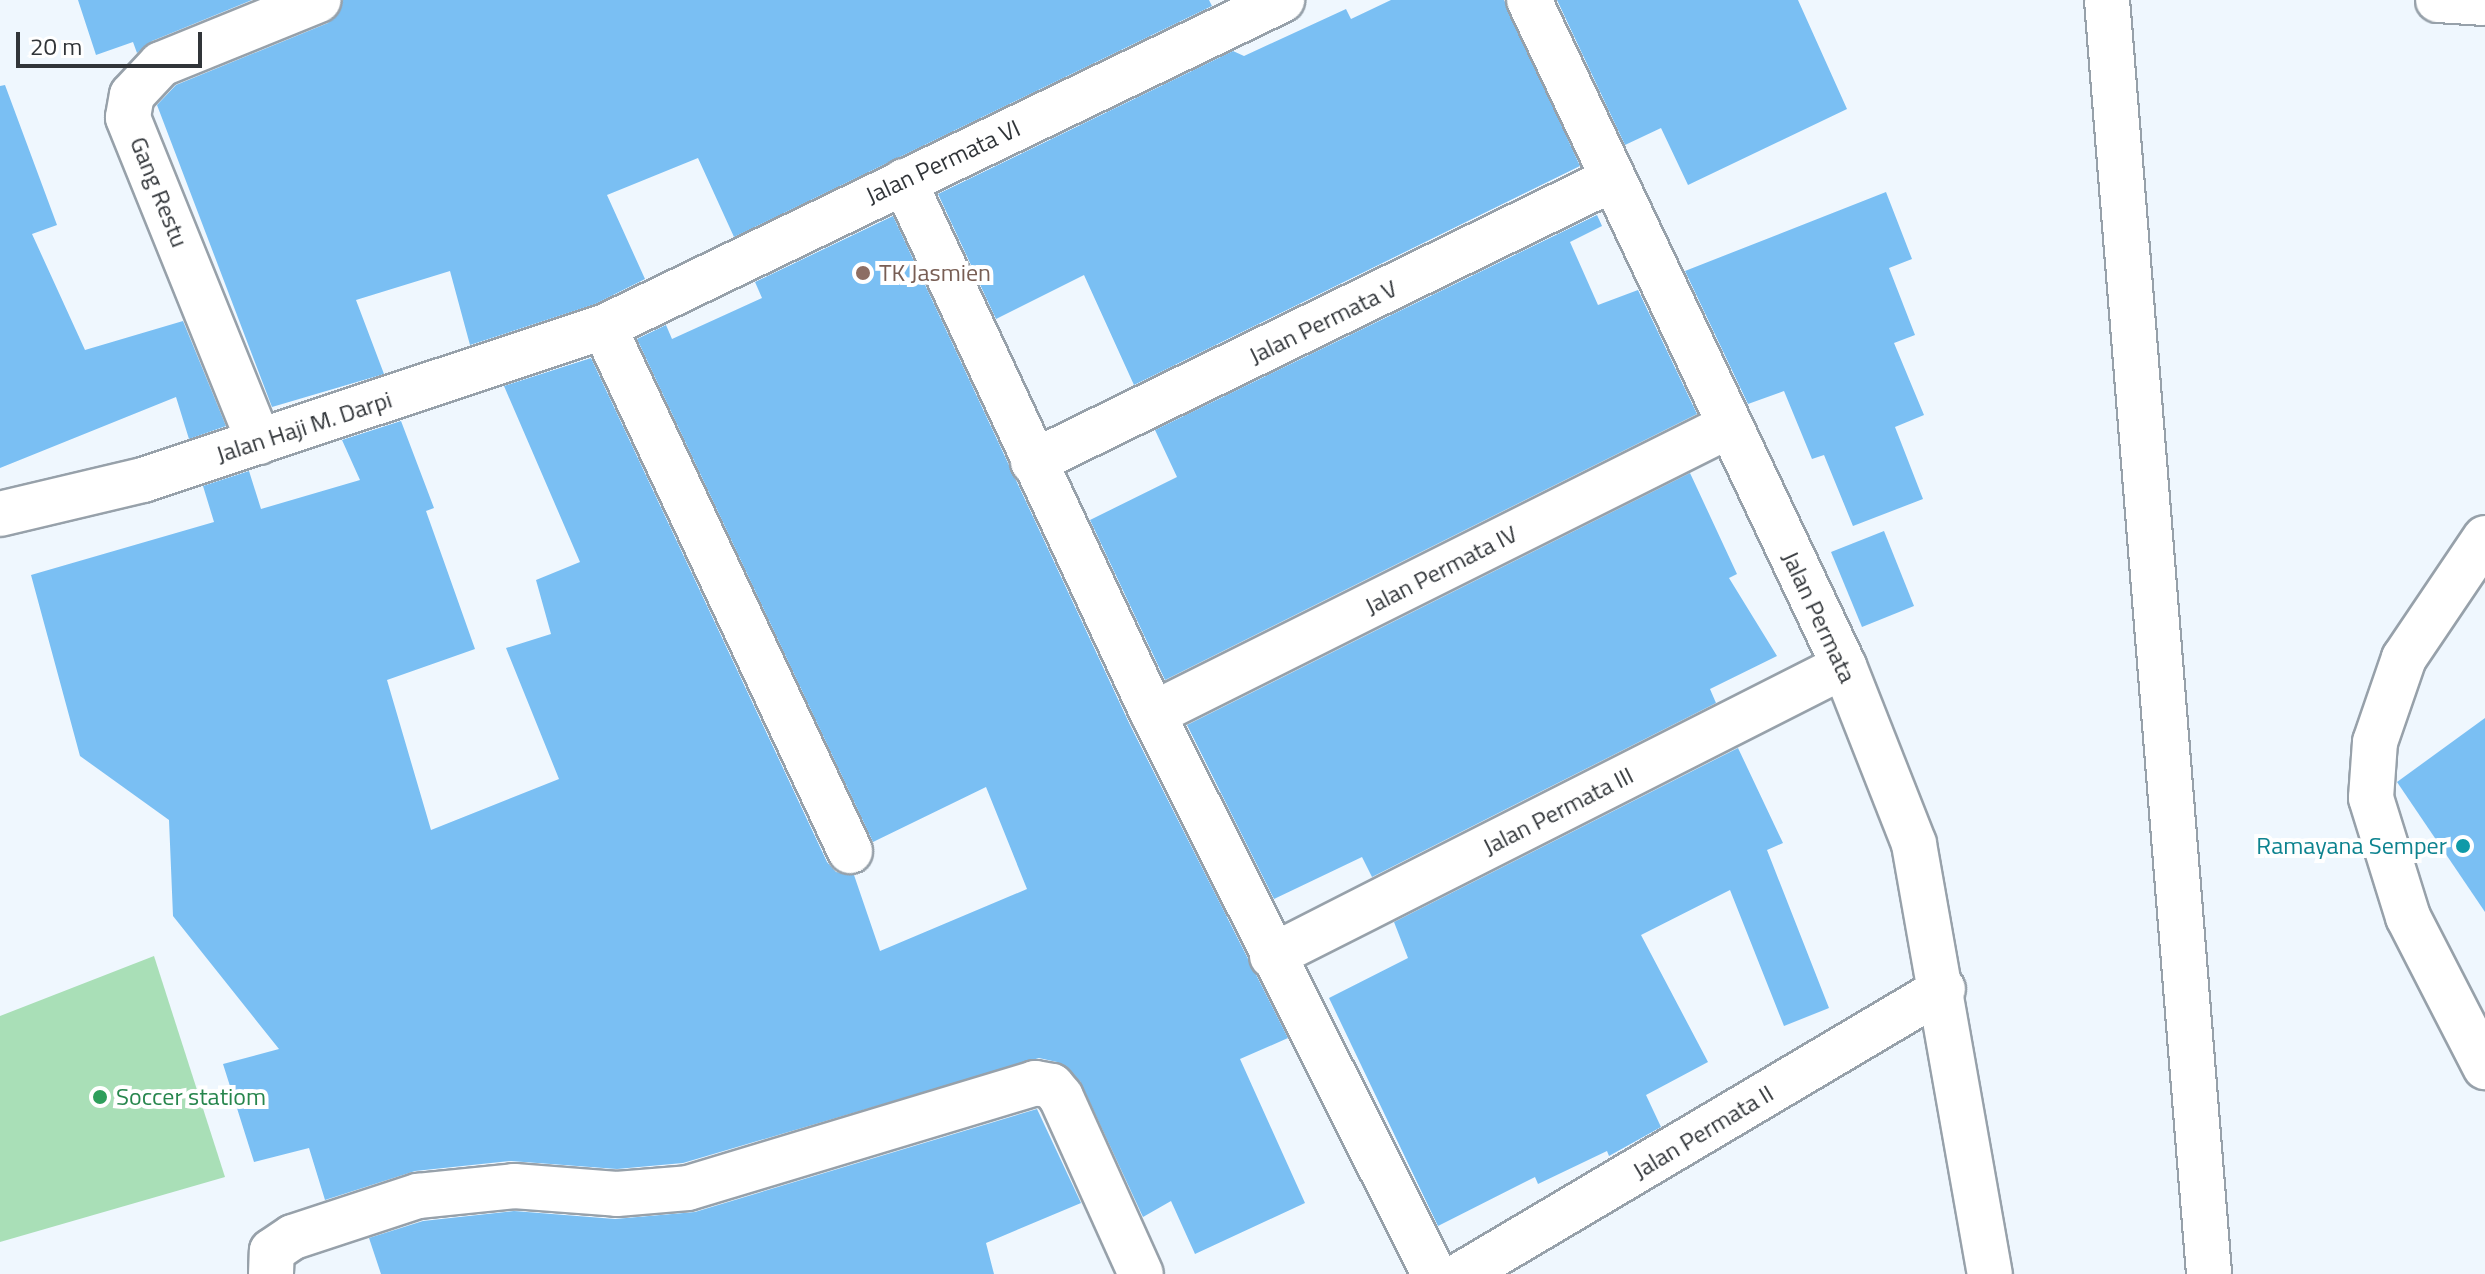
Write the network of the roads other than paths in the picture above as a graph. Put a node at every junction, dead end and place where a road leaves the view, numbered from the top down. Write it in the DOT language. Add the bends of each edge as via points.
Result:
graph roads {
  1 [pos="319,0"];
  2 [pos="1282,0"];
  3 [pos="1529,0"];
  4 [pos="2107,0"];
  5 [pos="2438,0"];
  6 [pos="2485,3"];
  7 [pos="1611,180"];
  8 [pos="904,181"];
  9 [pos="604,327"];
  10 [pos="1729,426"];
  11 [pos="259,442"];
  12 [pos="1033,462"];
  13 [pos="0,514"];
  14 [pos="2485,538"];
  15 [pos="1844,666"];
  16 [pos="1153,714"];
  17 [pos="850,851"];
  18 [pos="1272,956"];
  19 [pos="1943,989"];
  20 [pos="2485,1067"];
  21 [pos="271,1274"];
  22 [pos="1141,1274"];
  23 [pos="1434,1274"];
  24 [pos="1462,1274"];
  25 [pos="1990,1274"];
  26 [pos="2209,1274"];
  1 -- 11 [label="street, Gang Restu" via="161,64 132,95 128,117"];
  2 -- 8 [label="street, Jalan Permata VI"];
  3 -- 7 [label="street, Jalan Permata"];
  4 -- 26 [label="street"];
  5 -- 6 [label="street"];
  7 -- 10 [label="street, Jalan Permata"];
  7 -- 12 [label="street, Jalan Permata V"];
  8 -- 9 [label="street, Jalan Permata VI"];
  8 -- 12 [label="street"];
  9 -- 11 [label="street, Jalan Haji M. Darpi"];
  9 -- 17 [label="street"];
  10 -- 15 [label="street, Jalan Permata"];
  10 -- 16 [label="street, Jalan Permata IV"];
  11 -- 13 [label="street, Jalan Haji M. Darpi" via="143,480"];
  12 -- 16 [label="street"];
  14 -- 20 [label="street" via="2404,658 2375,742 2371,798 2408,917"];
  15 -- 18 [label="street, Jalan Permata III"];
  15 -- 19 [label="street, Jalan Permata" via="1914,844"];
  16 -- 18 [label="street"];
  18 -- 23 [label="street"];
  19 -- 24 [label="street, Jalan Permata II"];
  19 -- 25 [label="street, Jalan Permata"];
  21 -- 22 [label="street" via="272,1251 293,1237 418,1196 514,1186 617,1194 688,1188 1035,1083 1052,1086 1061,1097"];
}
